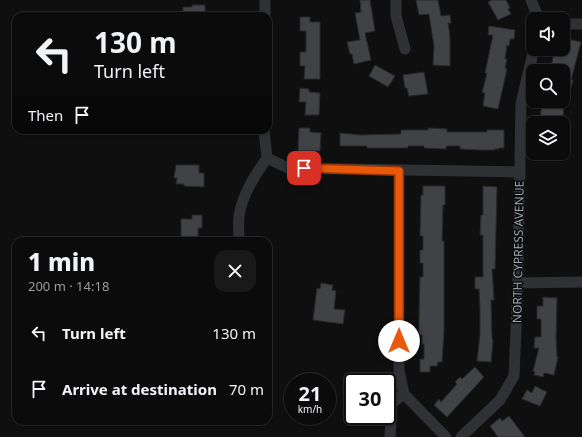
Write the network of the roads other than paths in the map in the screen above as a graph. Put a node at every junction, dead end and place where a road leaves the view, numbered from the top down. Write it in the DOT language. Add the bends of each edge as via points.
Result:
graph roads {
  1 [pos="265,0"];
  2 [pos="396,0"];
  3 [pos="532,0"];
  4 [pos="265,12"];
  5 [pos="536,12"];
  6 [pos="570,24"];
  7 [pos="582,24"];
  8 [pos="405,49"];
  9 [pos="532,56"];
  10 [pos="264,134"];
  11 [pos="267,158"];
  12 [pos="399,171"];
  13 [pos="520,172"];
  14 [pos="239,237"];
  15 [pos="582,282"];
  16 [pos="518,283"];
  17 [pos="404,394"];
  18 [pos="390,437"];
  19 [pos="446,437"];
  20 [pos="461,437"];
  1 -- 4 [label="street"];
  2 -- 8 [label="street" via="396,16"];
  3 -- 5 [label="street"];
  6 -- 7 [label="street"];
  9 -- 13 [label="street, NORTH CYPRESS AVENUE" via="521,103"];
  10 -- 11 [label="street"];
  11 -- 12 [label="street" via="288,168"];
  11 -- 14 [label="street" via="255,174 241,206"];
  12 -- 13 [label="street"];
  12 -- 17 [label="street" via="399,371"];
  13 -- 16 [label="street, NORTH CYPRESS AVENUE"];
  15 -- 16 [label="street"];
  16 -- 20 [label="street, NORTH CYPRESS AVENUE" via="514,376 500,400"];
  17 -- 18 [label="street" via="392,403"];
  17 -- 19 [label="street"];
}
